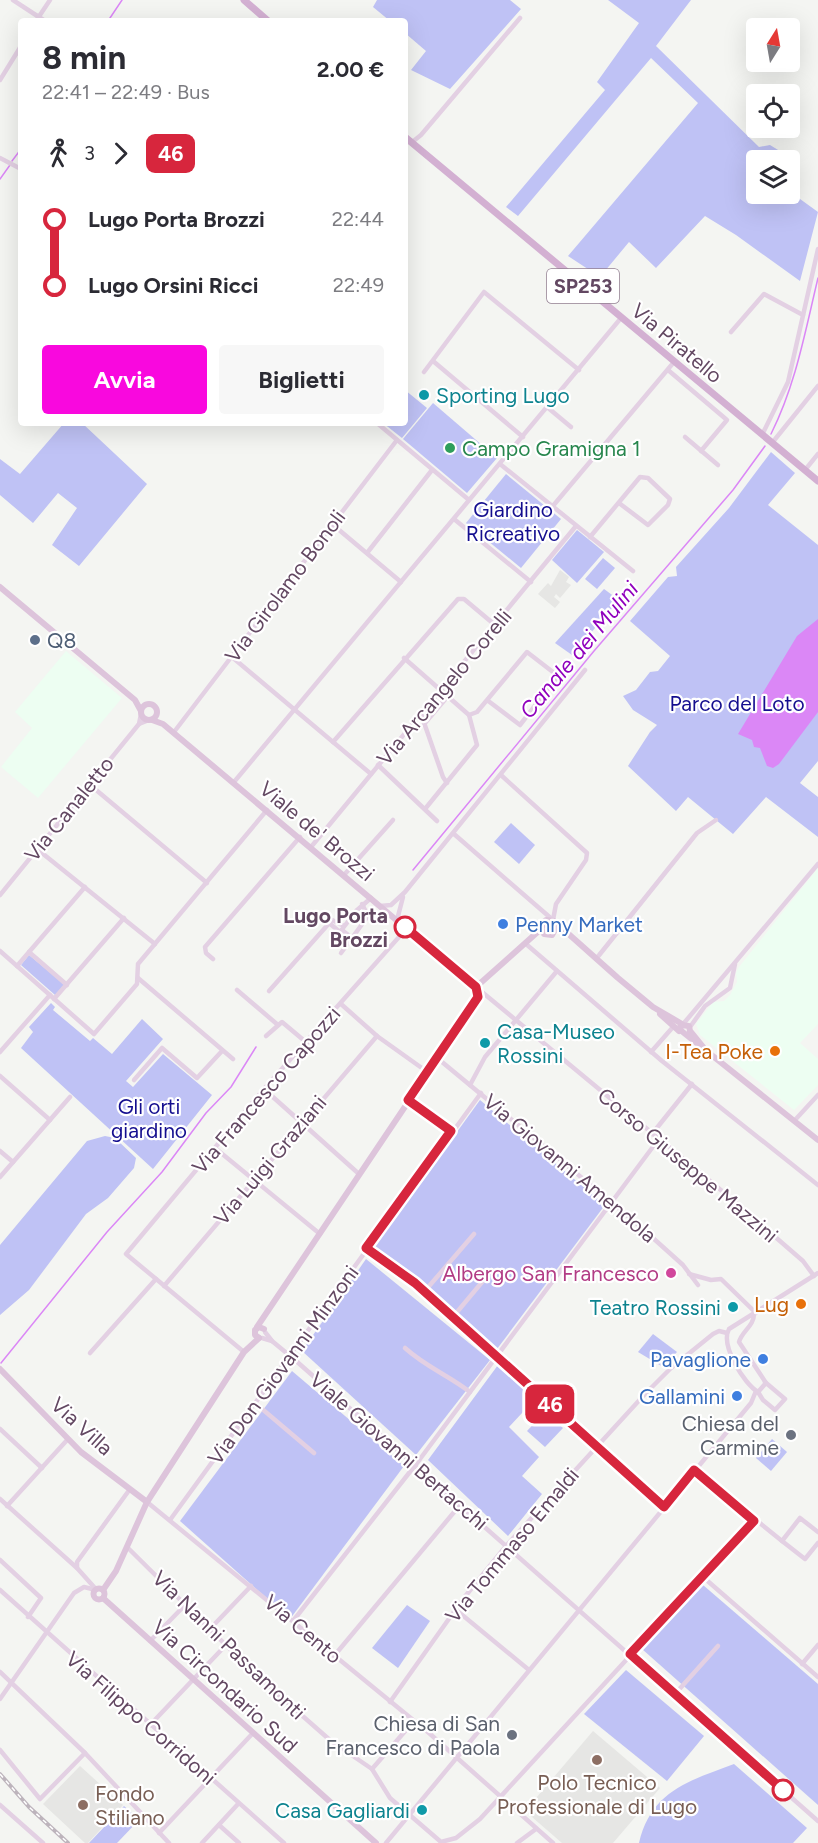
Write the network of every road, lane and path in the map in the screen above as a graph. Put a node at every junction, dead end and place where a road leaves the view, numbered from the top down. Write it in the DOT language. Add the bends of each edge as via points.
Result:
graph roads {
  1 [pos="14,0"];
  2 [pos="51,0"];
  3 [pos="244,0"];
  4 [pos="37,18"];
  5 [pos="39,18"];
  6 [pos="265,18"];
  7 [pos="520,18"];
  8 [pos="18,51"];
  9 [pos="0,80"];
  10 [pos="408,140"];
  11 [pos="411,143"];
  12 [pos="2,159"];
  13 [pos="18,169"];
  14 [pos="818,249"];
  15 [pos="803,315"];
  16 [pos="621,318"];
  17 [pos="731,332"];
  18 [pos="433,361"];
  19 [pos="674,362"];
  20 [pos="579,370"];
  21 [pos="668,370"];
  22 [pos="424,372"];
  23 [pos="818,386"];
  24 [pos="547,408"];
  25 [pos="381,426"];
  26 [pos="571,427"];
  27 [pos="762,435"];
  28 [pos="523,437"];
  29 [pos="685,437"];
  30 [pos="397,440"];
  31 [pos="772,443"];
  32 [pos="701,451"];
  33 [pos="818,454"];
  34 [pos="500,464"];
  35 [pos="718,465"];
  36 [pos="432,470"];
  37 [pos="805,470"];
  38 [pos="818,481"];
  39 [pos="469,501"];
  40 [pos="619,503"];
  41 [pos="552,507"];
  42 [pos="454,519"];
  43 [pos="332,524"];
  44 [pos="576,526"];
  45 [pos="590,537"];
  46 [pos="367,553"];
  47 [pos="633,571"];
  48 [pos="401,582"];
  49 [pos="531,582"];
  50 [pos="0,587"];
  51 [pos="495,625"];
  52 [pos="232,657"];
  53 [pos="404,658"];
  54 [pos="585,670"];
  55 [pos="441,690"];
  56 [pos="448,696"];
  57 [pos="135,700"];
  58 [pos="487,700"];
  59 [pos="148,704"];
  60 [pos="296,710"];
  61 [pos="157,711"];
  62 [pos="141,712"];
  63 [pos="421,714"];
  64 [pos="469,715"];
  65 [pos="150,720"];
  66 [pos="425,723"];
  67 [pos="139,724"];
  68 [pos="163,724"];
  69 [pos="174,732"];
  70 [pos="333,742"];
  71 [pos="378,765"];
  72 [pos="371,774"];
  73 [pos="502,776"];
  74 [pos="234,782"];
  75 [pos="447,783"];
  76 [pos="89,784"];
  77 [pos="425,809"];
  78 [pos="267,810"];
  79 [pos="393,820"];
  80 [pos="716,820"];
  81 [pos="437,821"];
  82 [pos="454,834"];
  83 [pos="300,837"];
  84 [pos="311,847"];
  85 [pos="37,849"];
  86 [pos="818,864"];
  87 [pos="344,875"];
  88 [pos="207,883"];
  89 [pos="85,887"];
  90 [pos="405,892"];
  91 [pos="0,895"];
  92 [pos="371,898"];
  93 [pos="362,904"];
  94 [pos="380,906"];
  95 [pos="540,908"];
  96 [pos="123,918"];
  97 [pos="397,920"];
  98 [pos="543,921"];
  99 [pos="555,923"];
  100 [pos="343,928"];
  101 [pos="407,928"];
  102 [pos="543,931"];
  103 [pos="555,933"];
  104 [pos="352,938"];
  105 [pos="571,938"];
  106 [pos="155,944"];
  107 [pos="525,944"];
  108 [pos="0,951"];
  109 [pos="29,952"];
  110 [pos="341,953"];
  111 [pos="213,959"];
  112 [pos="596,959"];
  113 [pos="735,964"];
  114 [pos="17,966"];
  115 [pos="557,971"];
  116 [pos="724,976"];
  117 [pos="138,978"];
  118 [pos="732,980"];
  119 [pos="67,985"];
  120 [pos="476,987"];
  121 [pos="237,990"];
  122 [pos="712,990"];
  123 [pos="269,991"];
  124 [pos="52,997"];
  125 [pos="717,998"];
  126 [pos="341,1004"];
  127 [pos="704,1004"];
  128 [pos="515,1021"];
  129 [pos="278,1025"];
  130 [pos="683,1028"];
  131 [pos="377,1035"];
  132 [pos="266,1036"];
  133 [pos="307,1043"];
  134 [pos="222,1051"];
  135 [pos="0,1052"];
  136 [pos="651,1052"];
  137 [pos="436,1057"];
  138 [pos="232,1059"];
  139 [pos="426,1071"];
  140 [pos="0,1076"];
  141 [pos="134,1080"];
  142 [pos="692,1084"];
  143 [pos="470,1085"];
  144 [pos="264,1089"];
  145 [pos="481,1093"];
  146 [pos="818,1095"];
  147 [pos="70,1096"];
  148 [pos="408,1100"];
  149 [pos="50,1120"];
  150 [pos="795,1120"];
  151 [pos="301,1123"];
  152 [pos="451,1131"];
  153 [pos="652,1134"];
  154 [pos="658,1140"];
  155 [pos="818,1140"];
  156 [pos="215,1148"];
  157 [pos="0,1151"];
  158 [pos="13,1162"];
  159 [pos="0,1163"];
  160 [pos="7,1169"];
  161 [pos="359,1174"];
  162 [pos="0,1177"];
  163 [pos="253,1180"];
  164 [pos="818,1185"];
  165 [pos="612,1203"];
  166 [pos="320,1234"];
  167 [pos="474,1234"];
  168 [pos="366,1248"];
  169 [pos="689,1274"];
  170 [pos="816,1274"];
  171 [pos="488,1275"];
  172 [pos="156,1279"];
  173 [pos="698,1285"];
  174 [pos="164,1286"];
  175 [pos="424,1292"];
  176 [pos="755,1314"];
  177 [pos="452,1318"];
  178 [pos="260,1333"];
  179 [pos="727,1333"];
  180 [pos="405,1348"];
  181 [pos="245,1351"];
  182 [pos="90,1353"];
  183 [pos="291,1356"];
  184 [pos="497,1357"];
  185 [pos="0,1369"];
  186 [pos="765,1381"];
  187 [pos="757,1391"];
  188 [pos="470,1392"];
  189 [pos="255,1403"];
  190 [pos="0,1429"];
  191 [pos="68,1439"];
  192 [pos="597,1446"];
  193 [pos="314,1453"];
  194 [pos="415,1465"];
  195 [pos="42,1468"];
  196 [pos="694,1470"];
  197 [pos="130,1489"];
  198 [pos="0,1499"];
  199 [pos="147,1502"];
  200 [pos="460,1505"];
  201 [pos="7,1506"];
  202 [pos="664,1507"];
  203 [pos="170,1520"];
  204 [pos="754,1521"];
  205 [pos="818,1533"];
  206 [pos="782,1541"];
  207 [pos="818,1543"];
  208 [pos="506,1546"];
  209 [pos="127,1547"];
  210 [pos="0,1560"];
  211 [pos="77,1568"];
  212 [pos="704,1577"];
  213 [pos="251,1586"];
  214 [pos="97,1589"];
  215 [pos="0,1590"];
  216 [pos="105,1599"];
  217 [pos="185,1605"];
  218 [pos="455,1609"];
  219 [pos="578,1609"];
  220 [pos="28,1617"];
  221 [pos="293,1621"];
  222 [pos="209,1630"];
  223 [pos="46,1633"];
  224 [pos="150,1641"];
  225 [pos="818,1645"];
  226 [pos="225,1646"];
  227 [pos="717,1646"];
  228 [pos="630,1654"];
  229 [pos="334,1656"];
  230 [pos="802,1664"];
  231 [pos="529,1670"];
  232 [pos="0,1672"];
  233 [pos="818,1677"];
  234 [pos="193,1679"];
  235 [pos="12,1683"];
  236 [pos="675,1694"];
  237 [pos="0,1699"];
  238 [pos="390,1702"];
  239 [pos="414,1721"];
  240 [pos="150,1725"];
  241 [pos="253,1733"];
  242 [pos="0,1750"];
  243 [pos="85,1753"];
  244 [pos="457,1757"];
  245 [pos="372,1769"];
  246 [pos="210,1777"];
  247 [pos="499,1796"];
  248 [pos="238,1804"];
  249 [pos="0,1805"];
  250 [pos="409,1815"];
  251 [pos="817,1817"];
  252 [pos="219,1825"];
  253 [pos="536,1829"];
  254 [pos="159,1833"];
  255 [pos="43,1843"];
  256 [pos="169,1843"];
  257 [pos="202,1843"];
  258 [pos="239,1843"];
  259 [pos="284,1843"];
  260 [pos="376,1843"];
  261 [pos="386,1843"];
  262 [pos="517,1843"];
  263 [pos="553,1843"];
  1 -- 4 [label="street"];
  2 -- 5 [label="street"];
  3 -- 6 [label="main road"];
  7 -- 11 [label="street"];
  8 -- 9 [label="street"];
  10 -- 11 [label="main road, Via Piratello / SP253"];
  11 -- 16 [label="main road, Via Piratello / SP253"];
  12 -- 13 [label="street"];
  14 -- 15 [label="street"];
  15 -- 17 [label="street" via="764,294"];
  15 -- 27 [label="street" via="788,382"];
  16 -- 19 [label="main road, Via Piratello / SP253"];
  16 -- 20 [label="street"];
  18 -- 20 [label="street" via="484,292"];
  18 -- 22 [label="street"];
  18 -- 28 [label="street"];
  19 -- 21 [label="street"];
  19 -- 27 [label="main road, Via Piratello / SP253"];
  20 -- 24 [label="street"];
  21 -- 32 [label="street" via="727,420"];
  21 -- 41 [label="street"];
  23 -- 31 [label="street"];
  24 -- 26 [label="street"];
  24 -- 28 [label="street"];
  25 -- 30 [label="street"];
  27 -- 31 [label="main road, Via Piratello / SP253"];
  28 -- 34 [label="street"];
  29 -- 32 [label="street"];
  30 -- 36 [label="street"];
  30 -- 43 [label="street, Via Girolamo Bonoli"];
  31 -- 37 [label="main road, Via Piratello / SP253"];
  32 -- 35 [label="street"];
  33 -- 37 [label="street"];
  34 -- 39 [label="street"];
  34 -- 41 [label="street"];
  36 -- 39 [label="street"];
  36 -- 46 [label="street"];
  37 -- 38 [label="main road, Via Piratello / SP253"];
  39 -- 42 [label="street"];
  40 -- 40 [label="street" via="643,476 670,499 648,525"];
  40 -- 45 [label="street"];
  41 -- 44 [label="street"];
  42 -- 48 [label="street"];
  42 -- 49 [label="street"];
  43 -- 46 [label="street"];
  43 -- 52 [label="street, Via Girolamo Bonoli"];
  44 -- 45 [label="street"];
  44 -- 49 [label="street, Via Arcangelo Corelli"];
  45 -- 47 [label="street"];
  46 -- 48 [label="street"];
  48 -- 60 [label="street"];
  49 -- 51 [label="street, Via Arcangelo Corelli"];
  50 -- 57 [label="street, Viale de' Brozzi"];
  51 -- 53 [label="street" via="461,598 411,655"];
  51 -- 55 [label="street, Via Arcangelo Corelli"];
  52 -- 60 [label="street"];
  52 -- 69 [label="street, Via Girolamo Bonoli"];
  53 -- 55 [label="street"];
  53 -- 70 [label="street"];
  54 -- 73 [label="street"];
  55 -- 56 [label="street"];
  55 -- 63 [label="street, Via Arcangelo Corelli"];
  56 -- 64 [label="street"];
  56 -- 66 [label="street, Via Arcangelo Corelli"];
  57 -- 59 [label="street, Viale de' Brozzi"];
  57 -- 62 [label="street, Viale de' Brozzi"];
  58 -- 58 [label="street" via="528,652 558,676 519,725"];
  58 -- 64 [label="street"];
  59 -- 61 [label="street, Viale de' Brozzi"];
  59 -- 62 [label="street"];
  60 -- 70 [label="street"];
  60 -- 74 [label="street"];
  61 -- 65 [label="street"];
  61 -- 68 [label="street, Viale de' Brozzi"];
  62 -- 65 [label="street, Viale de' Brozzi"];
  62 -- 67 [label="street, Via Canaletto"];
  63 -- 66 [label="street"];
  63 -- 71 [label="street, Via Arcangelo Corelli"];
  64 -- 75 [label="street" via="476,748"];
  65 -- 67 [label="street, Via Canaletto"];
  65 -- 68 [label="street, Viale de' Brozzi"];
  66 -- 75 [label="street"];
  67 -- 76 [label="street, Via Canaletto"];
  68 -- 69 [label="street, Viale de' Brozzi"];
  69 -- 74 [label="street, Viale de' Brozzi"];
  70 -- 72 [label="street"];
  71 -- 72 [label="street, Via Arcangelo Corelli"];
  71 -- 77 [label="street"];
  72 -- 84 [label="street, Via Arcangelo Corelli"];
  73 -- 82 [label="street"];
  73 -- 99 [label="street" via="587,853 556,904"];
  74 -- 78 [label="street, Viale de' Brozzi"];
  75 -- 77 [label="street"];
  76 -- 85 [label="street, Via Canaletto"];
  76 -- 88 [label="street"];
  77 -- 81 [label="street"];
  78 -- 83 [label="street, Viale de' Brozzi"];
  78 -- 88 [label="street"];
  79 -- 87 [label="street"];
  80 -- 112 [label="street" via="697,834"];
  82 -- 90 [label="street"];
  82 -- 95 [label="street"];
  83 -- 84 [label="street, Viale de' Brozzi"];
  83 -- 111 [label="street" via="206,947 205,952"];
  84 -- 87 [label="street, Viale de' Brozzi"];
  85 -- 89 [label="street"];
  85 -- 91 [label="street, Via Canaletto"];
  86 -- 113 [label="street"];
  87 -- 92 [label="street, Viale de' Brozzi"];
  88 -- 106 [label="street"];
  89 -- 96 [label="street"];
  89 -- 109 [label="street"];
  90 -- 94 [label="street" via="391,905"];
  90 -- 97 [label="street"];
  92 -- 93 [label="street"];
  92 -- 94 [label="street, Viale de' Brozzi"];
  93 -- 100 [label="street"];
  93 -- 104 [label="street" via="368,916"];
  94 -- 97 [label="street, Viale de' Brozzi"];
  95 -- 98 [label="street"];
  95 -- 99 [label="street"];
  96 -- 106 [label="street"];
  96 -- 119 [label="street"];
  97 -- 101 [label="street, Viale de' Brozzi"];
  98 -- 99 [label="street"];
  98 -- 102 [label="street"];
  99 -- 103 [label="street"];
  99 -- 105 [label="street"];
  100 -- 104 [label="street"];
  100 -- 123 [label="street" via="338,932 328,923"];
  101 -- 120 [label="street, Viale de' Brozzi"];
  101 -- 126 [label="street, Via Francesco Capozzi"];
  102 -- 103 [label="street"];
  102 -- 107 [label="street"];
  103 -- 105 [label="street"];
  104 -- 110 [label="street"];
  105 -- 112 [label="street"];
  106 -- 117 [label="street" via="138,964"];
  107 -- 115 [label="street"];
  107 -- 120 [label="street"];
  108 -- 114 [label="street"];
  109 -- 114 [label="street"];
  109 -- 119 [label="street"];
  112 -- 130 [label="street"];
  113 -- 116 [label="street"];
  113 -- 118 [label="street"];
  114 -- 124 [label="street"];
  115 -- 128 [label="street"];
  115 -- 136 [label="street"];
  116 -- 118 [label="street"];
  116 -- 122 [label="street"];
  117 -- 124 [label="street" via="94,1034"];
  117 -- 134 [label="street"];
  118 -- 125 [label="street" via="730,988"];
  119 -- 124 [label="street"];
  120 -- 128 [label="street, Corso Giuseppe Mazzini"];
  120 -- 137 [label="street" via="478,997"];
  121 -- 129 [label="street"];
  122 -- 125 [label="street"];
  122 -- 127 [label="street"];
  124 -- 135 [label="street"];
  125 -- 127 [label="street"];
  126 -- 131 [label="street"];
  126 -- 133 [label="street, Via Francesco Capozzi"];
  127 -- 130 [label="street"];
  128 -- 143 [label="street" via="478,1066"];
  128 -- 153 [label="street, Corso Giuseppe Mazzini"];
  129 -- 132 [label="street"];
  129 -- 133 [label="street" via="282,1022"];
  130 -- 136 [label="street"];
  130 -- 150 [label="street"];
  131 -- 139 [label="street"];
  131 -- 151 [label="street, Via Luigi Graziani"];
  133 -- 144 [label="street, Via Francesco Capozzi"];
  134 -- 138 [label="street"];
  134 -- 141 [label="street" via="197,1078 162,1048"];
  136 -- 142 [label="street"];
  137 -- 139 [label="street"];
  137 -- 143 [label="street, Via Giovanni Amendola"];
  139 -- 148 [label="street"];
  140 -- 149 [label="street"];
  142 -- 153 [label="street"];
  142 -- 164 [label="street"];
  143 -- 145 [label="street, Via Giovanni Amendola"];
  144 -- 151 [label="street"];
  144 -- 156 [label="street, Via Francesco Capozzi"];
  145 -- 152 [label="street, Via Don Giovanni Minzoni"];
  145 -- 165 [label="street, Via Giovanni Amendola"];
  146 -- 150 [label="street"];
  147 -- 149 [label="street"];
  148 -- 152 [label="street"];
  148 -- 161 [label="street"];
  149 -- 158 [label="street"];
  150 -- 155 [label="street"];
  151 -- 161 [label="street"];
  151 -- 163 [label="street, Via Luigi Graziani"];
  152 -- 168 [label="street, Via Don Giovanni Minzoni"];
  153 -- 154 [label="street, Corso Giuseppe Mazzini"];
  154 -- 165 [label="street"];
  154 -- 170 [label="street, Corso Giuseppe Mazzini"];
  156 -- 163 [label="street"];
  156 -- 172 [label="street, Via Francesco Capozzi" via="126,1254"];
  157 -- 158 [label="street"];
  158 -- 160 [label="street"];
  159 -- 160 [label="street"];
  160 -- 162 [label="street"];
  161 -- 166 [label="street"];
  163 -- 166 [label="street"];
  163 -- 174 [label="street, Via Luigi Graziani"];
  165 -- 169 [label="street, Via Giovanni Amendola"];
  165 -- 184 [label="street"];
  166 -- 178 [label="street"];
  167 -- 175 [label="street"];
  168 -- 175 [label="street"];
  168 -- 183 [label="street, Via Don Giovanni Minzoni"];
  169 -- 173 [label="street, Via Giovanni Amendola"];
  169 -- 176 [label="street" via="721,1279"];
  170 -- 176 [label="street, Via Tommaso Emaldi"];
  171 -- 177 [label="street"];
  172 -- 174 [label="street"];
  172 -- 182 [label="street"];
  174 -- 181 [label="street"];
  175 -- 177 [label="street"];
  176 -- 179 [label="street, Via Tommaso Emaldi"];
  176 -- 186 [label="street" via="739,1342"];
  177 -- 184 [label="street"];
  178 -- 181 [label="street"];
  178 -- 183 [label="street, Viale Giovanni Bertacchi"];
  179 -- 187 [label="street" via="725,1340 734,1360"];
  179 -- 192 [label="street, Via Tommaso Emaldi" via="713,1334 671,1368"];
  180 -- 188 [label="street" via="430,1369"];
  181 -- 199 [label="street"];
  183 -- 189 [label="street, Via Don Giovanni Minzoni"];
  183 -- 194 [label="street, Viale Giovanni Bertacchi"];
  184 -- 188 [label="street"];
  184 -- 192 [label="street"];
  185 -- 191 [label="street, Via Villa"];
  186 -- 187 [label="street" via="765,1386"];
  186 -- 187 [label="street" via="785,1400 775,1410"];
  187 -- 196 [label="street"];
  188 -- 194 [label="street"];
  189 -- 193 [label="street"];
  189 -- 203 [label="street, Via Don Giovanni Minzoni"];
  190 -- 195 [label="street"];
  191 -- 195 [label="street"];
  191 -- 197 [label="street, Via Villa"];
  192 -- 202 [label="street"];
  192 -- 208 [label="street, Via Tommaso Emaldi"];
  194 -- 200 [label="street, Viale Giovanni Bertacchi"];
  194 -- 221 [label="street"];
  195 -- 201 [label="street"];
  196 -- 202 [label="street"];
  196 -- 204 [label="street"];
  197 -- 199 [label="street, Via Villa"];
  197 -- 211 [label="street" via="88,1544"];
  198 -- 201 [label="street"];
  199 -- 203 [label="street, Via Cento"];
  199 -- 209 [label="street"];
  200 -- 208 [label="street, Viale Giovanni Bertacchi"];
  200 -- 229 [label="street"];
  201 -- 211 [label="street"];
  202 -- 219 [label="street"];
  203 -- 213 [label="street, Via Cento"];
  204 -- 206 [label="street"];
  204 -- 212 [label="street"];
  205 -- 206 [label="street" via="800,1518"];
  206 -- 207 [label="street" via="805,1559"];
  208 -- 218 [label="street, Via Tommaso Emaldi"];
  208 -- 219 [label="street, Viale Giovanni Bertacchi"];
  209 -- 214 [label="street" via="116,1571"];
  209 -- 217 [label="street, Via Nanni Passamonti"];
  210 -- 220 [label="street" via="41,1598"];
  211 -- 214 [label="street"];
  212 -- 228 [label="street"];
  212 -- 230 [label="street"];
  213 -- 221 [label="street, Via Cento"];
  213 -- 222 [label="street"];
  214 -- 216 [label="street"];
  214 -- 216 [label="street, Via Circondario Sud" via="95,1598"];
  214 -- 223 [label="street" via="79,1589"];
  215 -- 220 [label="street, Via Filippo Corridoni"];
  216 -- 224 [label="street, Via Circondario Sud"];
  217 -- 222 [label="street, Via Nanni Passamonti"];
  217 -- 224 [label="street"];
  218 -- 231 [label="street"];
  218 -- 238 [label="street, Via Tommaso Emaldi"];
  219 -- 228 [label="street, Viale Giovanni Bertacchi"];
  219 -- 231 [label="street"];
  220 -- 223 [label="street, Via Filippo Corridoni"];
  221 -- 229 [label="street, Via Cento"];
  222 -- 226 [label="street, Via Nanni Passamonti"];
  223 -- 235 [label="street"];
  223 -- 240 [label="street, Via Filippo Corridoni"];
  224 -- 234 [label="street, Via Circondario Sud"];
  225 -- 230 [label="street"];
  226 -- 234 [label="street"];
  226 -- 245 [label="street, Via Nanni Passamonti" via="331,1741"];
  227 -- 236 [label="street"];
  228 -- 236 [label="street, Viale Giovanni Bertacchi"];
  228 -- 247 [label="street"];
  229 -- 238 [label="street, Via Cento"];
  230 -- 233 [label="street"];
  231 -- 244 [label="street"];
  232 -- 235 [label="street"];
  234 -- 240 [label="street"];
  234 -- 241 [label="street, Via Circondario Sud"];
  235 -- 237 [label="street"];
  235 -- 243 [label="street"];
  236 -- 251 [label="street, Viale Giovanni Bertacchi"];
  238 -- 239 [label="street, Via Cento"];
  239 -- 244 [label="street, Via Cento"];
  239 -- 245 [label="street"];
  240 -- 246 [label="street, Via Filippo Corridoni"];
  241 -- 246 [label="street"];
  241 -- 260 [label="street, Via Circondario Sud"];
  242 -- 243 [label="street" via="40,1799"];
  243 -- 254 [label="street"];
  244 -- 247 [label="street, Via Cento"];
  244 -- 250 [label="street"];
  245 -- 250 [label="street, Via Nanni Passamonti" via="390,1798"];
  246 -- 248 [label="street, Via Filippo Corridoni"];
  246 -- 254 [label="street"];
  247 -- 250 [label="street, Via Nanni Passamonti" via="480,1819 456,1838 441,1842"];
  247 -- 253 [label="street, Via Cento"];
  248 -- 252 [label="street"];
  248 -- 259 [label="street, Via Filippo Corridoni"];
  249 -- 255 [label="street"];
  250 -- 261 [label="street"];
  252 -- 257 [label="street"];
  252 -- 258 [label="street"];
  253 -- 262 [label="street"];
  253 -- 263 [label="street, Via Cento"];
  254 -- 256 [label="street"];
}
